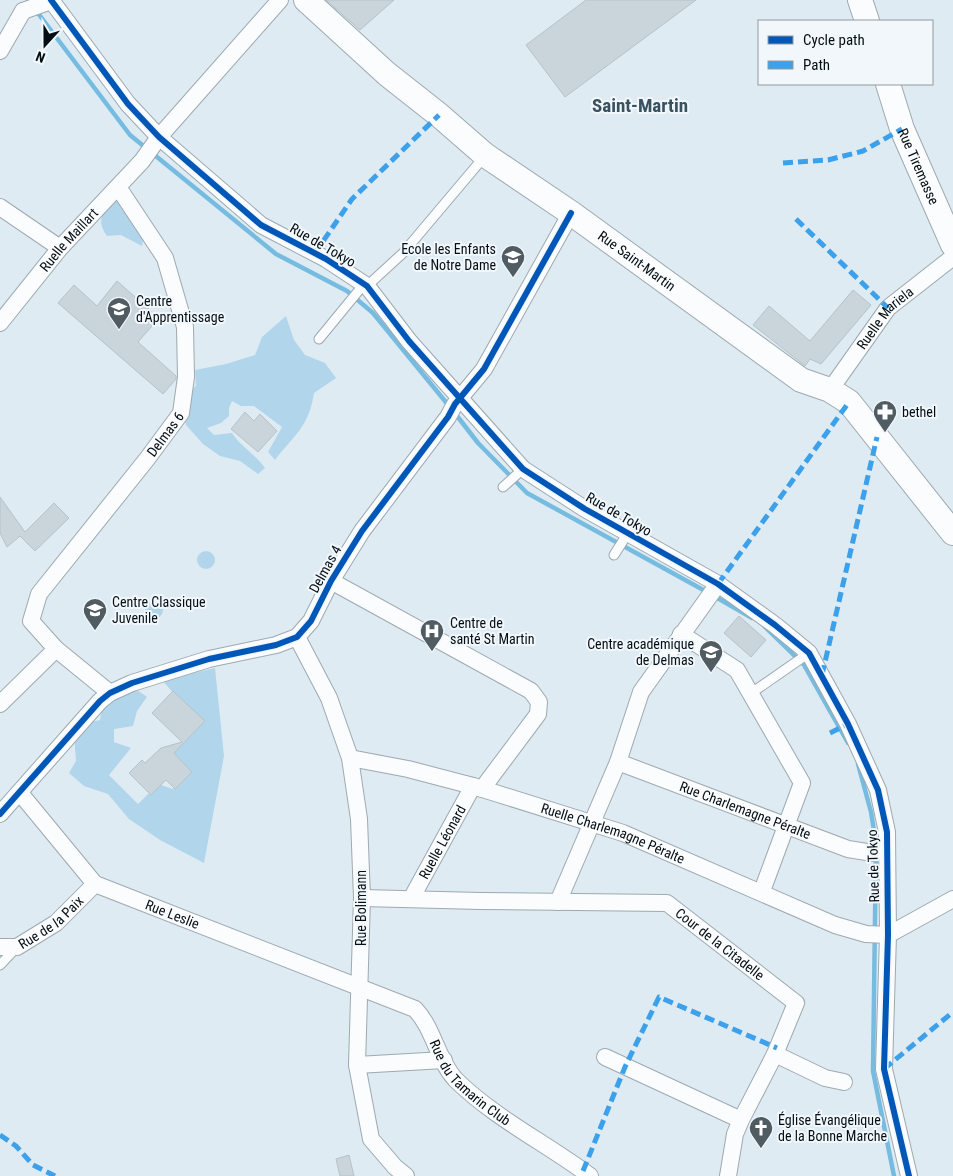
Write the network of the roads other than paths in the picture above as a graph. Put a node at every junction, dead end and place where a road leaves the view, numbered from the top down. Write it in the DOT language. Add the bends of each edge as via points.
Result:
graph roads {
  1 [pos="51,0"];
  2 [pos="280,0"];
  3 [pos="306,0"];
  4 [pos="860,0"];
  5 [pos="19,5"];
  6 [pos="867,20"];
  7 [pos="0,51"];
  8 [pos="888,85"];
  9 [pos="159,137"];
  10 [pos="485,155"];
  11 [pos="118,187"];
  12 [pos="0,206"];
  13 [pos="571,213"];
  14 [pos="953,245"];
  15 [pos="60,248"];
  16 [pos="953,257"];
  17 [pos="363,288"];
  18 [pos="0,323"];
  19 [pos="319,339"];
  20 [pos="830,390"];
  21 [pos="454,406"];
  22 [pos="520,471"];
  23 [pos="503,487"];
  24 [pos="953,533"];
  25 [pos="626,536"];
  26 [pos="614,555"];
  27 [pos="331,581"];
  28 [pos="718,584"];
  29 [pos="681,634"];
  30 [pos="297,637"];
  31 [pos="56,649"];
  32 [pos="809,653"];
  33 [pos="110,693"];
  34 [pos="750,694"];
  35 [pos="0,704"];
  36 [pos="350,758"];
  37 [pos="618,762"];
  38 [pos="477,787"];
  39 [pos="20,793"];
  40 [pos="0,814"];
  41 [pos="592,823"];
  42 [pos="787,824"];
  43 [pos="873,853"];
  44 [pos="95,884"];
  45 [pos="762,891"];
  46 [pos="362,898"];
  47 [pos="411,899"];
  48 [pos="953,899"];
  49 [pos="558,902"];
  50 [pos="879,935"];
  51 [pos="16,946"];
  52 [pos="0,947"];
  53 [pos="0,965"];
  54 [pos="359,987"];
  55 [pos="774,1054"];
  56 [pos="605,1057"];
  57 [pos="444,1060"];
  58 [pos="357,1065"];
  59 [pos="844,1082"];
  60 [pos="741,1120"];
  61 [pos="406,1176"];
  62 [pos="590,1176"];
  63 [pos="728,1176"];
  64 [pos="909,1176"];
  1 -- 5 [label="street"];
  1 -- 9 [label="street, Rue de Tokyo" via="128,104"];
  2 -- 9 [label="street"];
  3 -- 10 [label="street, Rue Saint-Martin" via="387,74"];
  4 -- 6 [label="street"];
  5 -- 7 [label="street"];
  8 -- 14 [label="street, Rue Tiremasse" via="902,129"];
  9 -- 11 [label="street, Ruelle Maillart"];
  9 -- 17 [label="street, Rue de Tokyo" via="261,225 326,259"];
  10 -- 13 [label="street, Rue Saint-Martin"];
  10 -- 17 [label="lane" via="404,253"];
  11 -- 15 [label="street, Ruelle Maillart"];
  11 -- 31 [label="street, Delmas 6" via="165,258 185,327 186,377 181,413 39,594 31,621"];
  12 -- 15 [label="street"];
  13 -- 20 [label="street, Rue Saint-Martin" via="801,380"];
  13 -- 21 [label="street, Delmas 4" via="484,369"];
  15 -- 18 [label="street, Ruelle Maillart"];
  16 -- 20 [label="street, Ruelle Mariela" via="888,308"];
  17 -- 19 [label="lane"];
  17 -- 21 [label="street, Rue de Tokyo" via="409,341"];
  20 -- 24 [label="street, Rue Saint-Martin" via="849,402"];
  21 -- 22 [label="street, Rue de Tokyo"];
  21 -- 27 [label="street, Delmas 4" via="362,532"];
  22 -- 23 [label="lane"];
  22 -- 25 [label="street, Rue de Tokyo"];
  25 -- 26 [label="lane"];
  25 -- 28 [label="street, Rue de Tokyo"];
  27 -- 30 [label="street, Delmas 4" via="312,621"];
  27 -- 38 [label="street, Ruelle Léonard" via="531,692 540,702 538,714"];
  28 -- 29 [label="street"];
  28 -- 32 [label="street, Rue de Tokyo"];
  29 -- 34 [label="street" via="737,670"];
  29 -- 37 [label="street" via="641,692"];
  30 -- 33 [label="street, Delmas 4" via="276,645 209,659"];
  30 -- 36 [label="street, Rue Bolimann" via="329,698"];
  31 -- 33 [label="street, Delmas 6"];
  31 -- 35 [label="street"];
  32 -- 34 [label="lane"];
  32 -- 50 [label="street, Rue de Tokyo" via="848,724 878,790 887,832"];
  33 -- 39 [label="street, Delmas 4"];
  34 -- 42 [label="street" via="802,783"];
  36 -- 38 [label="street, Ruelle Charlemagne Péralte"];
  36 -- 46 [label="street, Rue Bolimann" via="359,819"];
  37 -- 41 [label="street"];
  37 -- 42 [label="street, Rue Charlemagne Péralte"];
  38 -- 41 [label="street, Ruelle Charlemagne Péralte"];
  38 -- 47 [label="street, Ruelle Léonard"];
  39 -- 40 [label="street, Delmas 4"];
  39 -- 44 [label="street, Rue Leslie"];
  41 -- 45 [label="street, Ruelle Charlemagne Péralte" via="624,833"];
  41 -- 49 [label="street"];
  42 -- 43 [label="street, Rue Charlemagne Péralte" via="848,849"];
  42 -- 45 [label="street"];
  44 -- 51 [label="street, Rue de la Paix" via="56,923"];
  44 -- 54 [label="street, Rue Leslie"];
  45 -- 50 [label="street, Ruelle Charlemagne Péralte" via="835,925"];
  46 -- 47 [label="street, Cour de la Citadelle"];
  46 -- 54 [label="street, Rue Bolimann"];
  47 -- 49 [label="street, Cour de la Citadelle"];
  48 -- 50 [label="street"];
  49 -- 55 [label="street, Cour de la Citadelle" via="667,903 796,1003"];
  50 -- 64 [label="street, Rue de Tokyo" via="884,1068"];
  51 -- 52 [label="street, Rue de la Paix"];
  51 -- 53 [label="lane"];
  54 -- 57 [label="street, Rue du Tamarin Club" via="415,1009 428,1026"];
  54 -- 58 [label="street, Rue Bolimann"];
  55 -- 59 [label="street" via="825,1078"];
  55 -- 60 [label="street, Cour de la Citadelle"];
  56 -- 60 [label="street"];
  57 -- 58 [label="street"];
  57 -- 62 [label="street, Rue du Tamarin Club" via="454,1078 477,1097"];
  58 -- 61 [label="street, Rue Bolimann" via="371,1139"];
  60 -- 63 [label="street, Cour de la Citadelle" via="735,1134"];
}
